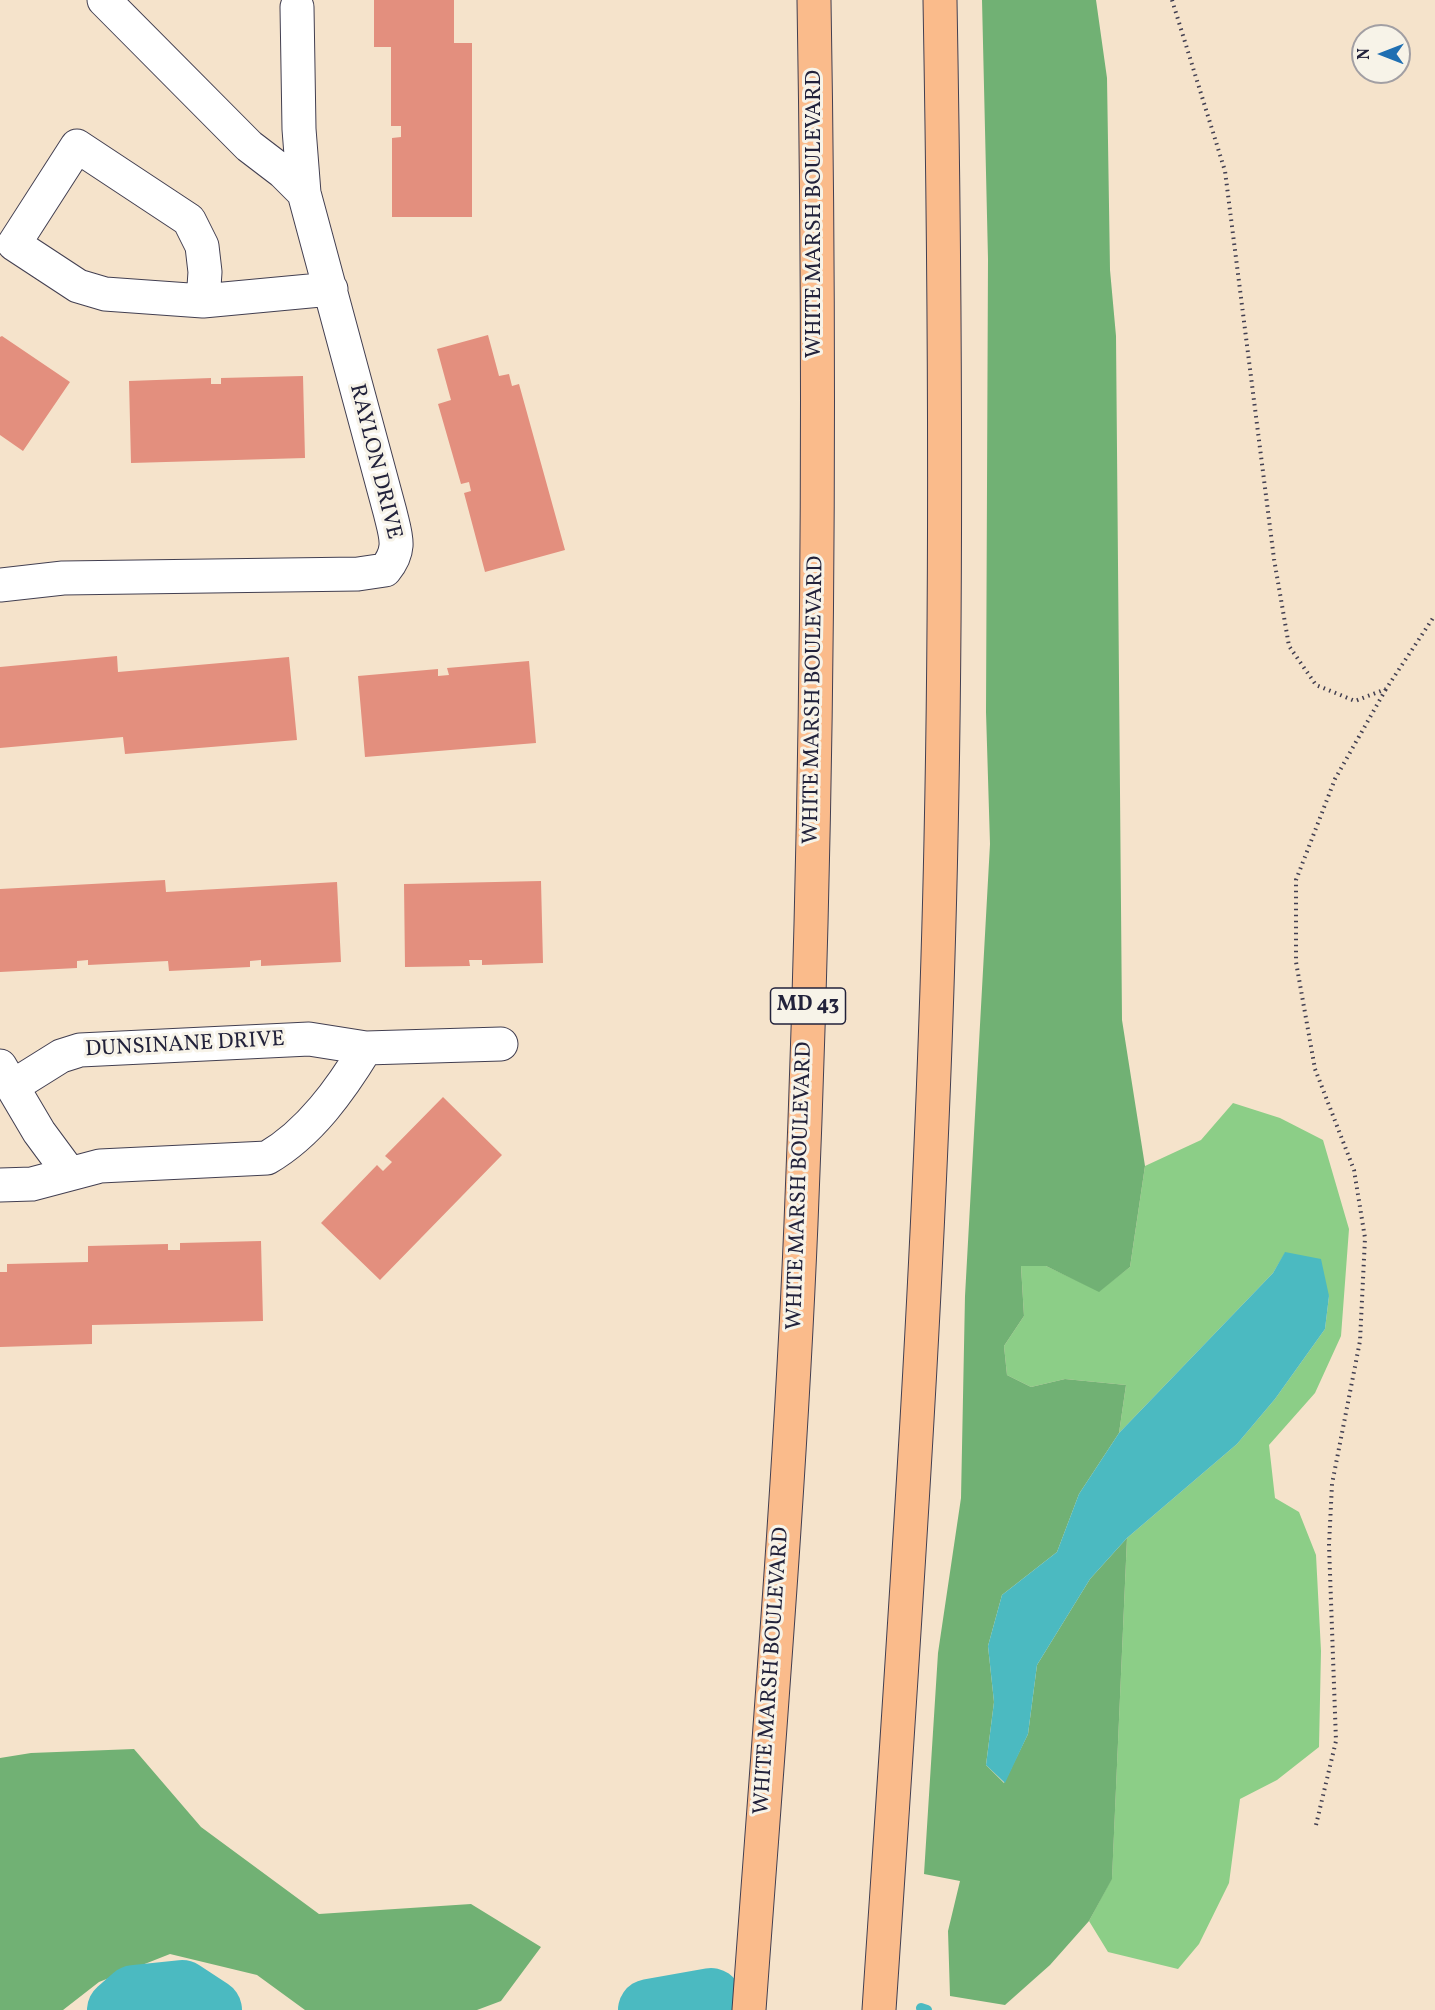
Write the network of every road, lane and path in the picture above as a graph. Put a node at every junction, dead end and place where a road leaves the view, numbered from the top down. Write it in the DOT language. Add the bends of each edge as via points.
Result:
graph roads {
  1 [pos="104,0"];
  2 [pos="814,0"];
  3 [pos="940,0"];
  4 [pos="1172,0"];
  5 [pos="297,7"];
  6 [pos="304,193"];
  7 [pos="331,289"];
  8 [pos="203,301"];
  9 [pos="0,585"];
  10 [pos="1435,615"];
  11 [pos="1386,689"];
  12 [pos="501,1044"];
  13 [pos="366,1048"];
  14 [pos="7,1076"];
  15 [pos="70,1174"];
  16 [pos="0,1185"];
  17 [pos="1316,1825"];
  18 [pos="749,2010"];
  19 [pos="879,2010"];
  1 -- 6 [label="street" via="249,146"];
  2 -- 18 [label="highway, WHITE MARSH BOULEVARD / MD 43" via="818,422 808,1004 789,1449"];
  3 -- 19 [label="highway" via="944,351 941,842 924,1298 907,1615"];
  4 -- 11 [label="path" via="1225,171 1274,559 1289,646 1317,685 1355,700"];
  5 -- 6 [label="street, RAYLON DRIVE"];
  6 -- 7 [label="street, RAYLON DRIVE"];
  7 -- 8 [label="street"];
  7 -- 9 [label="street, RAYLON DRIVE" via="397,542 395,557 385,570 326,575 63,578"];
  8 -- 8 [label="street" via="105,294 78,286 14,244 76,146 189,220 202,246"];
  10 -- 11 [label="path"];
  11 -- 17 [label="path" via="1335,779 1296,880 1296,962 1315,1069 1354,1170 1365,1238 1360,1341 1332,1484 1329,1545 1336,1741"];
  12 -- 13 [label="street, DUNSINANE DRIVE"];
  13 -- 14 [label="street, DUNSINANE DRIVE" via="309,1039 80,1050"];
  13 -- 15 [label="street" via="339,1091 283,1149 267,1158 100,1166"];
  14 -- 15 [label="street, DUNSINANE DRIVE" via="39,1132"];
  15 -- 16 [label="street" via="32,1184"];
}
